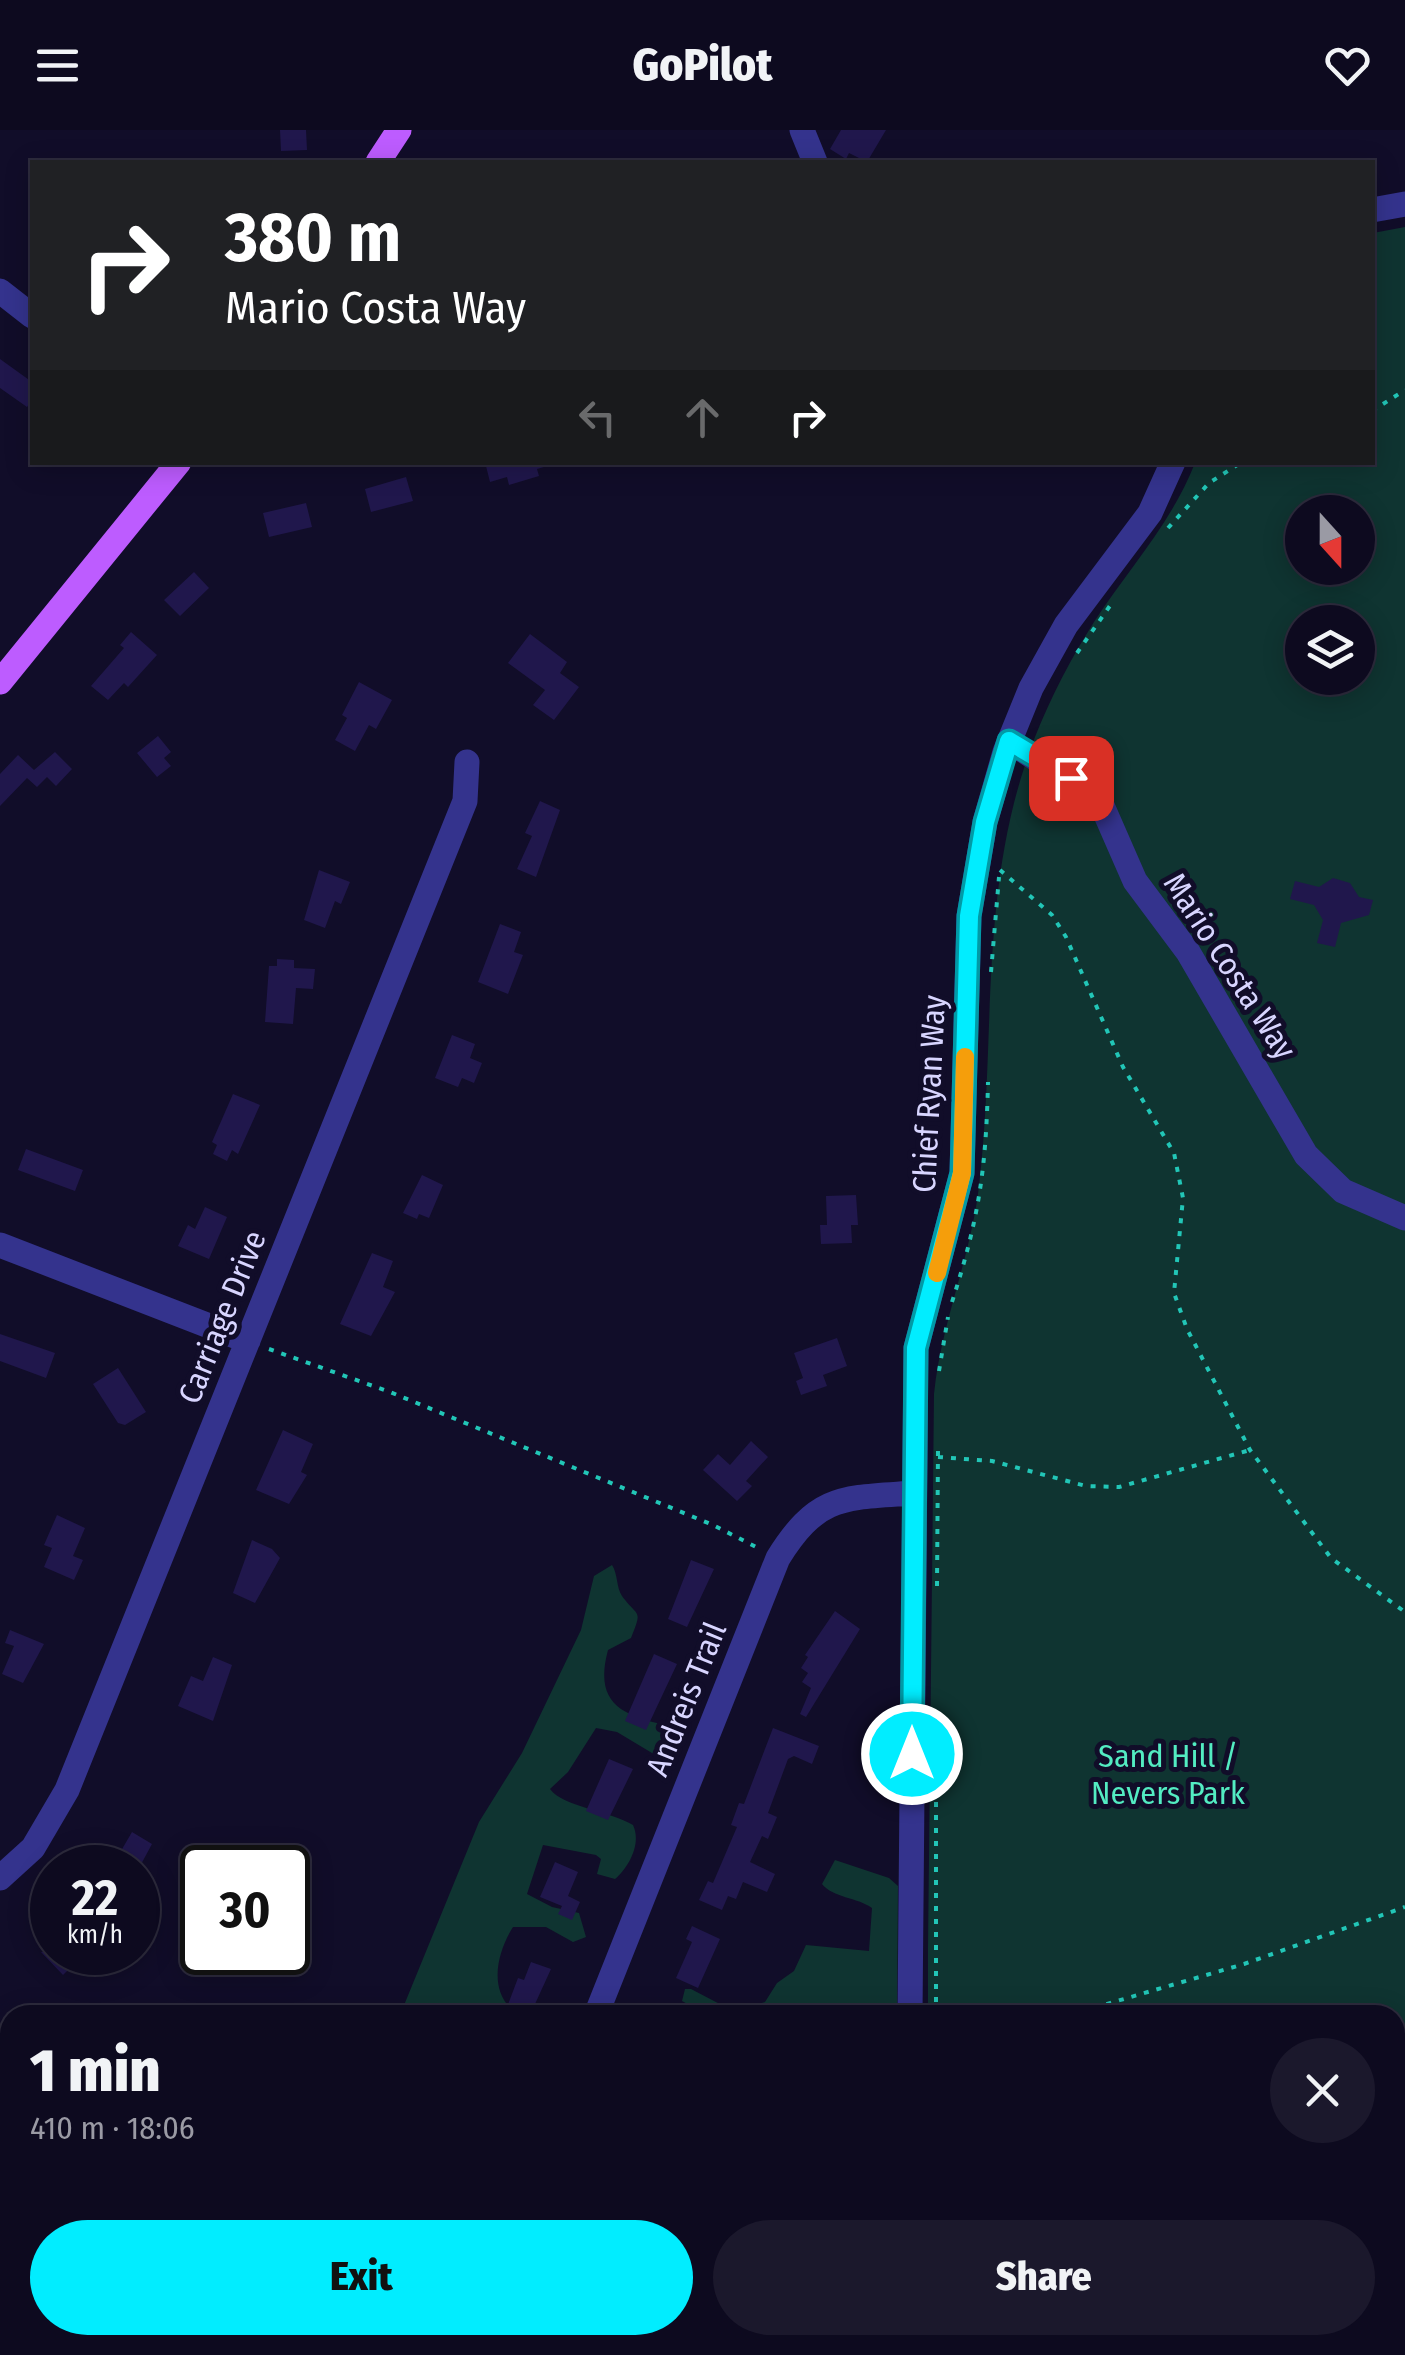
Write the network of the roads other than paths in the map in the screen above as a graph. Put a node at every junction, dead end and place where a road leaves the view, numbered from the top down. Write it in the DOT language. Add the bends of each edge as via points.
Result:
graph roads {
  1 [pos="398,130"];
  2 [pos="801,130"];
  3 [pos="379,160"];
  4 [pos="796,160"];
  5 [pos="814,160"];
  6 [pos="1405,204"];
  7 [pos="1375,209"];
  8 [pos="0,291"];
  9 [pos="30,314"];
  10 [pos="177,465"];
  11 [pos="1173,465"];
  12 [pos="0,682"];
  13 [pos="1009,741"];
  14 [pos="467,762"];
  15 [pos="1405,1218"];
  16 [pos="0,1245"];
  17 [pos="248,1341"];
  18 [pos="914,1494"];
  19 [pos="0,1878"];
  20 [pos="600,2005"];
  21 [pos="910,2005"];
  1 -- 3 [label="main road"];
  2 -- 4 [label="street"];
  2 -- 5 [label="street"];
  6 -- 7 [label="street"];
  8 -- 9 [label="street"];
  10 -- 12 [label="main road"];
  11 -- 13 [label="street, Chief Ryan Way" via="1150,513 1066,625"];
  13 -- 15 [label="street, Mario Costa Way" via="1100,801 1135,881 1188,952 1306,1155 1326,1179"];
  13 -- 18 [label="street, Chief Ryan Way" via="985,822 969,916 962,1173 916,1348 926,1456"];
  14 -- 17 [label="street, Carriage Drive" via="465,800"];
  16 -- 17 [label="street"];
  17 -- 19 [label="street, Carriage Drive" via="66,1790 33,1848"];
  18 -- 20 [label="street, Andreis Trail" via="842,1499 801,1520 778,1558"];
  18 -- 21 [label="street, Chief Ryan Way"];
}
